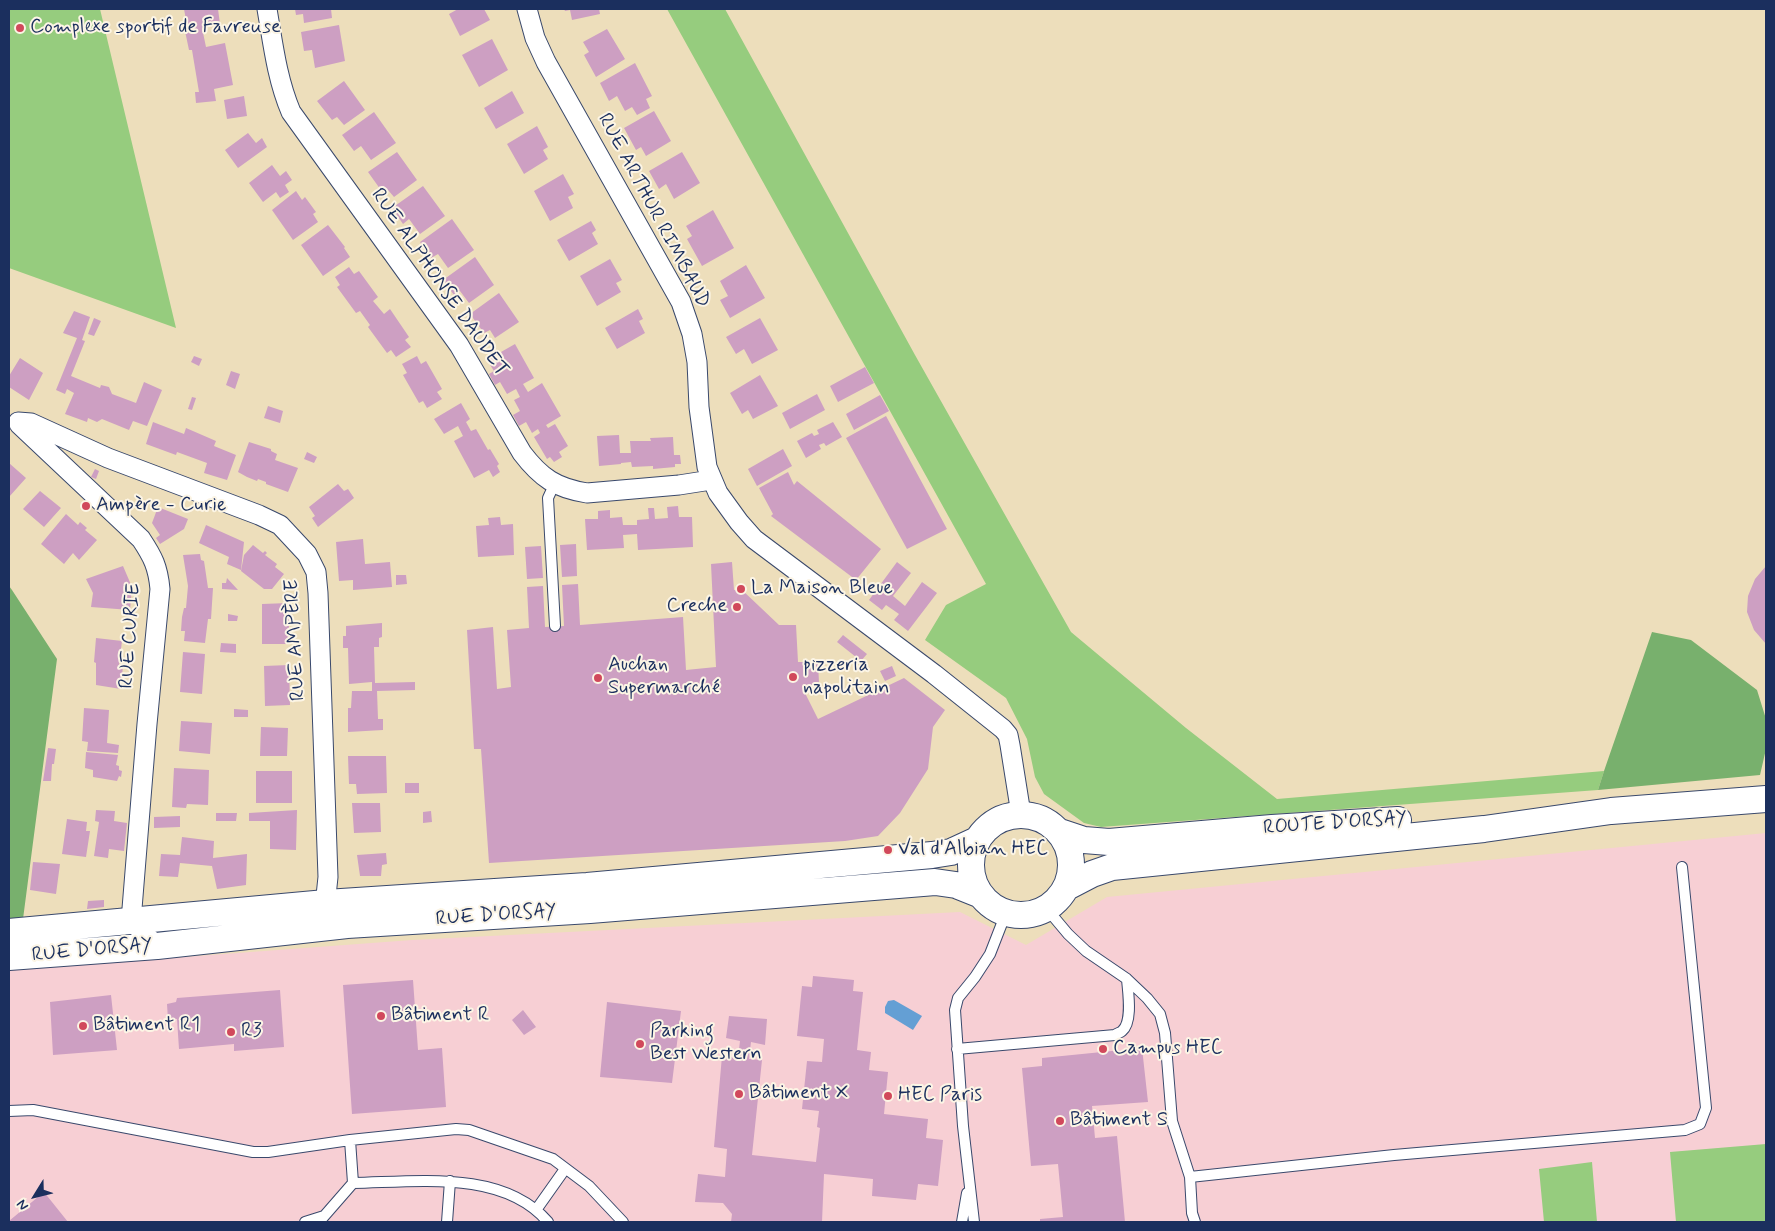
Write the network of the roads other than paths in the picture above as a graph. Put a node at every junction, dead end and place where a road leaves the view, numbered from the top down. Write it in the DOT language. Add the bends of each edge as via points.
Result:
graph roads {
  1 [pos="267,9"];
  2 [pos="527,9"];
  3 [pos="13,419"];
  4 [pos="711,480"];
  5 [pos="554,484"];
  6 [pos="555,626"];
  7 [pos="1766,798"];
  8 [pos="1611,811"];
  9 [pos="1021,814"];
  10 [pos="1060,832"];
  11 [pos="977,840"];
  12 [pos="1682,866"];
  13 [pos="1067,887"];
  14 [pos="981,895"];
  15 [pos="1047,909"];
  16 [pos="1006,913"];
  17 [pos="324,916"];
  18 [pos="131,921"];
  19 [pos="9,932"];
  20 [pos="157,946"];
  21 [pos="9,957"];
  22 [pos="1127,979"];
  23 [pos="957,1049"];
  24 [pos="9,1111"];
  25 [pos="350,1140"];
  26 [pos="565,1169"];
  27 [pos="1190,1177"];
  28 [pos="450,1181"];
  29 [pos="353,1183"];
  30 [pos="969,1185"];
  31 [pos="536,1210"];
  32 [pos="327,1215"];
  33 [pos="305,1222"];
  34 [pos="319,1222"];
  35 [pos="447,1222"];
  36 [pos="548,1222"];
  37 [pos="623,1222"];
  38 [pos="962,1222"];
  39 [pos="974,1222"];
  40 [pos="1195,1222"];
  1 -- 5 [label="street, RUE ALPHONSE DAUDET" via="282,93 291,112 459,345 530,465"];
  2 -- 4 [label="street, RUE ARTHUR RIMBAUD" via="546,62 681,302 697,362 700,417 706,467"];
  3 -- 17 [label="street, RUE AMPÈRE" via="31,423 108,458 259,515 280,525 307,554 316,572 318,593 328,877"];
  3 -- 18 [label="street, RUE CURIE" via="140,539 158,572 160,589"];
  4 -- 5 [label="street, RUE ALPHONSE DAUDET" via="587,492"];
  4 -- 9 [label="street, RUE ARTHUR RIMBAUD" via="754,538 1003,729 1008,735"];
  5 -- 6 [label="lane" via="548,498"];
  7 -- 8 [label="main road, ROUTE D'ORSAY"];
  8 -- 10 [label="main road, ROUTE D'ORSAY" via="1449,817 1109,842 1084,840"];
  8 -- 13 [label="main road, ROUTE D'ORSAY" via="1484,829 1112,867"];
  9 -- 10 [label="main road" via="1035,816"];
  9 -- 11 [label="main road" via="989,826"];
  10 -- 13 [label="main road" via="1072,859"];
  11 -- 14 [label="main road" via="971,868"];
  11 -- 17 [label="main road, RUE D'ORSAY" via="951,852 932,855 587,886"];
  12 -- 27 [label="lane" via="1706,1108 1700,1124 1685,1130 1412,1153"];
  13 -- 15 [label="main road"];
  14 -- 16 [label="main road"];
  14 -- 17 [label="main road, RUE D'ORSAY" via="956,885 935,882 590,910"];
  15 -- 16 [label="main road" via="1020,916"];
  15 -- 22 [label="lane" via="1086,951"];
  16 -- 23 [label="lane" via="990,954 958,998 955,1010"];
  17 -- 18 [label="main road, RUE D'ORSAY"];
  17 -- 20 [label="main road, RUE D'ORSAY"];
  18 -- 19 [label="main road, RUE D'ORSAY"];
  18 -- 20 [label="street"];
  20 -- 21 [label="main road, RUE D'ORSAY"];
  22 -- 23 [label="lane" via="1128,1022 1122,1031 1115,1034"];
  22 -- 27 [label="lane" via="1147,998 1164,1024 1172,1121"];
  23 -- 30 [label="lane"];
  24 -- 25 [label="lane" via="33,1110 254,1152"];
  25 -- 26 [label="lane" via="470,1130 552,1160"];
  25 -- 29 [label="lane"];
  26 -- 31 [label="lane"];
  26 -- 37 [label="lane" via="589,1186"];
  27 -- 40 [label="lane"];
  28 -- 29 [label="lane"];
  28 -- 31 [label="lane" via="499,1190"];
  28 -- 35 [label="lane"];
  29 -- 32 [label="lane"];
  30 -- 38 [label="lane"];
  30 -- 39 [label="lane"];
  31 -- 36 [label="lane"];
  32 -- 33 [label="lane"];
  32 -- 34 [label="lane"];
}
